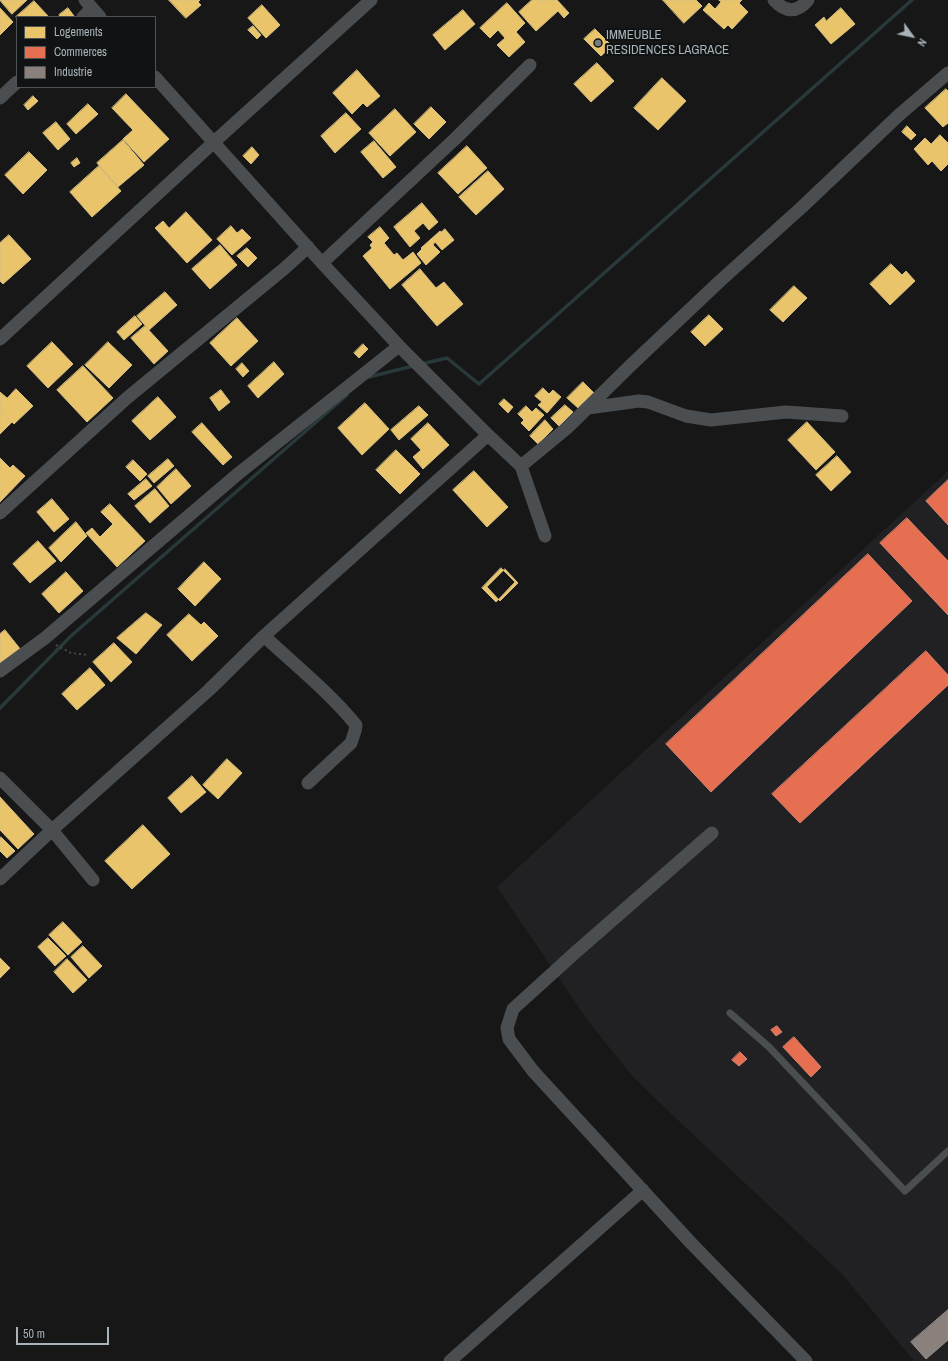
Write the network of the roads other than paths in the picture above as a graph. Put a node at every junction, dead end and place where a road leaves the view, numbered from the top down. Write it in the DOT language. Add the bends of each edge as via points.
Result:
graph roads {
  1 [pos="371,0"];
  2 [pos="774,0"];
  3 [pos="808,0"];
  4 [pos="530,65"];
  5 [pos="948,72"];
  6 [pos="156,78"];
  7 [pos="16,83"];
  8 [pos="0,98"];
  9 [pos="214,142"];
  10 [pos="308,247"];
  11 [pos="322,263"];
  12 [pos="0,339"];
  13 [pos="400,346"];
  14 [pos="588,408"];
  15 [pos="842,416"];
  16 [pos="488,435"];
  17 [pos="521,466"];
  18 [pos="0,513"];
  19 [pos="545,536"];
  20 [pos="264,636"];
  21 [pos="0,671"];
  22 [pos="0,778"];
  23 [pos="308,783"];
  24 [pos="52,830"];
  25 [pos="712,833"];
  26 [pos="0,879"];
  27 [pos="93,880"];
  28 [pos="730,1013"];
  29 [pos="948,1151"];
  30 [pos="643,1190"];
  31 [pos="450,1361"];
  32 [pos="806,1361"];
  1 -- 9 [label="street"];
  2 -- 3 [label="street" via="780,6 791,10 803,6"];
  4 -- 11 [label="street"];
  5 -- 14 [label="street" via="714,286"];
  6 -- 9 [label="street"];
  7 -- 8 [label="street"];
  9 -- 10 [label="street"];
  9 -- 12 [label="street"];
  10 -- 11 [label="street"];
  10 -- 18 [label="street" via="279,274 127,398"];
  11 -- 13 [label="street"];
  13 -- 16 [label="street"];
  13 -- 21 [label="street" via="240,474 45,638"];
  14 -- 15 [label="street" via="639,401 686,416 711,420 786,412"];
  14 -- 17 [label="street"];
  16 -- 17 [label="street"];
  16 -- 20 [label="street"];
  17 -- 19 [label="street"];
  20 -- 23 [label="street" via="356,725 351,743"];
  20 -- 24 [label="street" via="209,690"];
  22 -- 24 [label="street"];
  24 -- 26 [label="street"];
  24 -- 27 [label="street"];
  25 -- 30 [label="street" via="513,1009 507,1028 509,1039 533,1071"];
  28 -- 29 [label="lane" via="769,1047 905,1191"];
  30 -- 31 [label="street"];
  30 -- 32 [label="street"];
}
